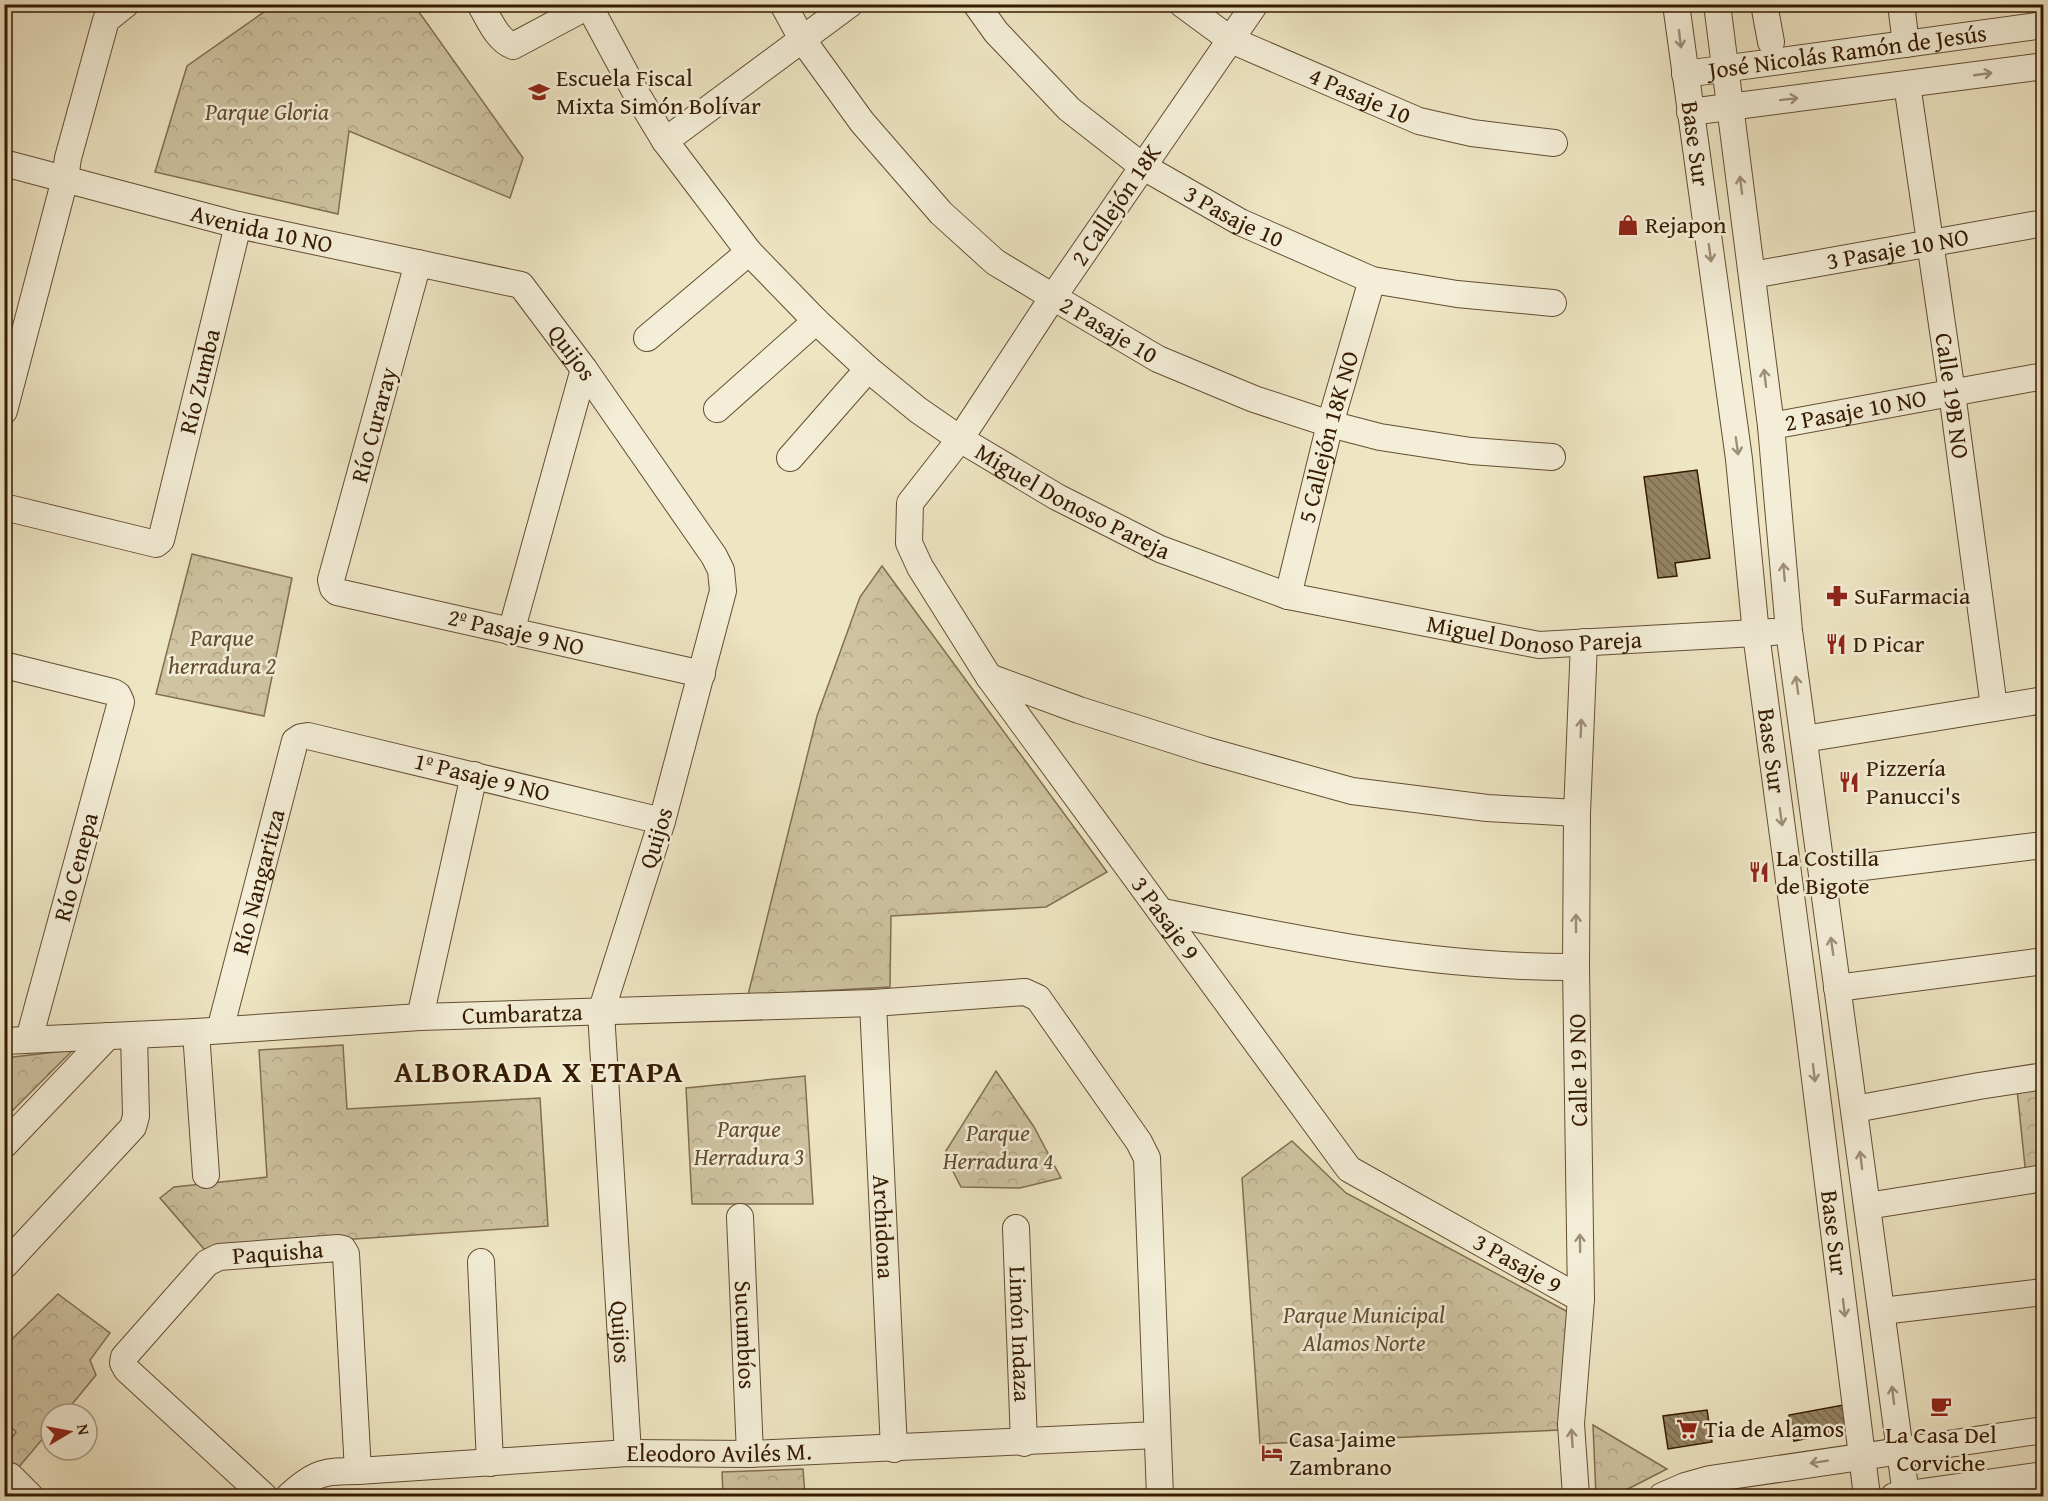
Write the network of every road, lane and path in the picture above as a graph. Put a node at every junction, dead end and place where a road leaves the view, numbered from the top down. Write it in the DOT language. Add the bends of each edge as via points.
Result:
graph roads {
  1 [pos="126,4"];
  2 [pos="480,4"];
  3 [pos="783,4"];
  4 [pos="850,4"];
  5 [pos="976,4"];
  6 [pos="1182,4"];
  7 [pos="1255,4"];
  8 [pos="1676,4"];
  9 [pos="1718,4"];
  10 [pos="1764,4"];
  11 [pos="1901,4"];
  12 [pos="588,5"];
  13 [pos="2043,25"];
  14 [pos="802,39"];
  15 [pos="1231,40"];
  16 [pos="1771,42"];
  17 [pos="1906,44"];
  18 [pos="2043,66"];
  19 [pos="1726,67"];
  20 [pos="1685,74"];
  21 [pos="1908,84"];
  22 [pos="1731,106"];
  23 [pos="1690,112"];
  24 [pos="665,141"];
  25 [pos="1554,143"];
  26 [pos="4,163"];
  27 [pos="1142,166"];
  28 [pos="65,179"];
  29 [pos="2043,223"];
  30 [pos="238,225"];
  31 [pos="1931,244"];
  32 [pos="749,252"];
  33 [pos="418,263"];
  34 [pos="1752,275"];
  35 [pos="1372,280"];
  36 [pos="521,285"];
  37 [pos="1053,297"];
  38 [pos="1553,303"];
  39 [pos="816,321"];
  40 [pos="647,338"];
  41 [pos="584,369"];
  42 [pos="868,369"];
  43 [pos="2043,376"];
  44 [pos="1952,393"];
  45 [pos="717,409"];
  46 [pos="4,411"];
  47 [pos="1330,424"];
  48 [pos="1771,426"];
  49 [pos="960,439"];
  50 [pos="1552,457"];
  51 [pos="790,458"];
  52 [pos="4,507"];
  53 [pos="333,588"];
  54 [pos="1288,596"];
  55 [pos="1789,631"];
  56 [pos="511,632"];
  57 [pos="1756,634"];
  58 [pos="1584,642"];
  59 [pos="4,665"];
  60 [pos="702,674"];
  61 [pos="989,676"];
  62 [pos="2043,700"];
  63 [pos="1994,707"];
  64 [pos="301,737"];
  65 [pos="1804,739"];
  66 [pos="474,775"];
  67 [pos="1577,813"];
  68 [pos="662,821"];
  69 [pos="2043,845"];
  70 [pos="1822,872"];
  71 [pos="1163,912"];
  72 [pos="2043,961"];
  73 [pos="1576,967"];
  74 [pos="1837,988"];
  75 [pos="873,1003"];
  76 [pos="601,1012"];
  77 [pos="420,1017"];
  78 [pos="208,1031"];
  79 [pos="134,1035"];
  80 [pos="108,1036"];
  81 [pos="17,1040"];
  82 [pos="2043,1077"];
  83 [pos="1855,1109"];
  84 [pos="4,1145"];
  85 [pos="206,1175"];
  86 [pos="2043,1178"];
  87 [pos="1867,1206"];
  88 [pos="740,1217"];
  89 [pos="1016,1228"];
  90 [pos="481,1262"];
  91 [pos="4,1266"];
  92 [pos="2043,1292"];
  93 [pos="1581,1299"];
  94 [pos="1882,1311"];
  95 [pos="2043,1431"];
  96 [pos="1158,1435"];
  97 [pos="1023,1443"];
  98 [pos="894,1449"];
  99 [pos="1901,1452"];
  100 [pos="628,1453"];
  101 [pos="750,1454"];
  102 [pos="1863,1456"];
  103 [pos="490,1463"];
  104 [pos="358,1471"];
  105 [pos="4,1475"];
  106 [pos="2043,1475"];
  107 [pos="1900,1496"];
  108 [pos="30,1497"];
  109 [pos="264,1497"];
  110 [pos="290,1497"];
  111 [pos="1160,1497"];
  112 [pos="1576,1497"];
  113 [pos="1662,1497"];
  114 [pos="1866,1497"];
  1 -- 28 [label="street" via="106,20"];
  2 -- 12 [label="street" via="505,43 513,46"];
  3 -- 14 [label="street, 2 Pasaje 10"];
  4 -- 14 [label="street"];
  5 -- 27 [label="street, 3 Pasaje 10" via="996,32 1069,109"];
  6 -- 15 [label="street, 4 Pasaje 10"];
  7 -- 15 [label="street, 2 Callejón 18K"];
  8 -- 20 [label="street, Base Sur, one-way"];
  9 -- 19 [label="street, Base Sur"];
  10 -- 16 [label="street"];
  11 -- 17 [label="street"];
  12 -- 24 [label="street, Miguel Donoso Pareja"];
  13 -- 17 [label="street, José Nicolás Ramón de Jesús"];
  14 -- 24 [label="street"];
  14 -- 37 [label="street, 2 Pasaje 10" via="862,122 941,213 995,262"];
  15 -- 25 [label="street, 4 Pasaje 10" via="1419,121 1472,133"];
  15 -- 27 [label="street, 2 Callejón 18K"];
  17 -- 19 [label="street, José Nicolás Ramón de Jesús"];
  21 -- 18 [label="street, José Nicolás Ramón de Jesús, one-way"];
  19 -- 20 [label="street, José Nicolás Ramón de Jesús"];
  19 -- 22 [label="street, Base Sur"];
  20 -- 23 [label="street, Base Sur"];
  22 -- 21 [label="street, José Nicolás Ramón de Jesús, one-way"];
  21 -- 31 [label="street, Calle 19B NO"];
  22 -- 23 [label="street, José Nicolás Ramón de Jesús"];
  34 -- 22 [label="street, Base Sur, one-way"];
  23 -- 57 [label="street, Base Sur, one-way" via="1739,459"];
  24 -- 32 [label="street, Miguel Donoso Pareja"];
  26 -- 28 [label="street, Avenida 10 NO"];
  27 -- 35 [label="street, 3 Pasaje 10" via="1240,222"];
  27 -- 37 [label="street, 2 Callejón 18K"];
  28 -- 30 [label="street, Avenida 10 NO"];
  28 -- 46 [label="street"];
  29 -- 31 [label="street, 3 Pasaje 10 NO"];
  30 -- 33 [label="street, Avenida 10 NO"];
  30 -- 52 [label="street, Río Zumba" via="161,540 156,544"];
  31 -- 34 [label="street, 3 Pasaje 10 NO"];
  31 -- 44 [label="street, Calle 19B NO"];
  32 -- 39 [label="street, Miguel Donoso Pareja"];
  32 -- 40 [label="street"];
  33 -- 36 [label="street, Avenida 10 NO"];
  33 -- 53 [label="street, Río Curaray" via="331,580"];
  48 -- 34 [label="street, Base Sur, one-way"];
  35 -- 38 [label="street, 3 Pasaje 10" via="1457,294"];
  35 -- 47 [label="street, 5 Callejón 18K NO"];
  36 -- 41 [label="street, Quijos"];
  37 -- 47 [label="street, 2 Pasaje 10" via="1158,359 1254,399"];
  37 -- 49 [label="street, 2 Callejón 18K"];
  39 -- 42 [label="street, Miguel Donoso Pareja"];
  39 -- 45 [label="street"];
  41 -- 56 [label="street"];
  41 -- 60 [label="street, Quijos" via="721,570 723,591"];
  42 -- 49 [label="street, Miguel Donoso Pareja"];
  42 -- 51 [label="street"];
  43 -- 44 [label="street, 2 Pasaje 10 NO"];
  44 -- 48 [label="street, 2 Pasaje 10 NO"];
  44 -- 63 [label="street, Calle 19B NO"];
  47 -- 50 [label="street, 2 Pasaje 10" via="1380,437 1472,451"];
  47 -- 54 [label="street, 5 Callejón 18K NO"];
  55 -- 48 [label="street, Base Sur, one-way"];
  49 -- 54 [label="street, Miguel Donoso Pareja" via="1057,497 1160,549"];
  49 -- 61 [label="street, 3 Pasaje 9" via="910,503 909,543"];
  53 -- 56 [label="street, 2º Pasaje 9 NO"];
  54 -- 58 [label="street, Miguel Donoso Pareja" via="1539,645"];
  55 -- 57 [label="street, Miguel Donoso Pareja"];
  65 -- 55 [label="street, Base Sur, one-way"];
  56 -- 60 [label="street, 2º Pasaje 9 NO"];
  57 -- 58 [label="street, Miguel Donoso Pareja"];
  57 -- 102 [label="street, Base Sur, one-way"];
  67 -- 58 [label="street, Calle 19 NO, one-way"];
  59 -- 81 [label="street, Río Cenepa" via="113,692 121,702"];
  60 -- 68 [label="street, Quijos"];
  61 -- 67 [label="street" via="1205,750 1352,791 1487,808"];
  61 -- 71 [label="street, 3 Pasaje 9"];
  62 -- 63 [label="street"];
  63 -- 65 [label="street"];
  64 -- 66 [label="street, 1º Pasaje 9 NO"];
  64 -- 78 [label="street, Río Nangaritza" via="295,741"];
  65 -- 70 [label="street, Base Sur"];
  66 -- 68 [label="street, 1º Pasaje 9 NO"];
  66 -- 77 [label="street"];
  73 -- 67 [label="street, Calle 19 NO, one-way"];
  68 -- 76 [label="street, Quijos"];
  69 -- 70 [label="street"];
  74 -- 70 [label="street, Base Sur, one-way"];
  71 -- 73 [label="street" via="1341,947 1467,963"];
  71 -- 93 [label="street, 3 Pasaje 9" via="1349,1169"];
  72 -- 74 [label="street"];
  93 -- 73 [label="street, Calle 19 NO, one-way"];
  74 -- 83 [label="street, Base Sur"];
  75 -- 76 [label="street, Cumbaratza"];
  75 -- 96 [label="street, Cumbaratza" via="1025,992 1038,998 1139,1142 1148,1158"];
  75 -- 98 [label="street, Archidona"];
  76 -- 77 [label="street, Cumbaratza"];
  76 -- 100 [label="street, Quijos"];
  77 -- 78 [label="street, Cumbaratza"];
  78 -- 79 [label="street, Cumbaratza"];
  78 -- 85 [label="street, Río Nangaritza"];
  79 -- 80 [label="street, Cumbaratza"];
  79 -- 91 [label="street" via="133,1127"];
  80 -- 81 [label="street, Cumbaratza"];
  80 -- 84 [label="street"];
  82 -- 83 [label="street"];
  87 -- 83 [label="street, Base Sur, one-way"];
  86 -- 87 [label="street"];
  87 -- 94 [label="street, Base Sur"];
  88 -- 101 [label="street, Sucumbíos"];
  89 -- 97 [label="street, Limón Indaza"];
  90 -- 103 [label="street"];
  92 -- 94 [label="street"];
  112 -- 93 [label="street, Calle 19 NO, one-way" via="1571,1424"];
  99 -- 94 [label="street, Base Sur, one-way"];
  95 -- 99 [label="street"];
  96 -- 97 [label="street, Eleodoro Avilés M."];
  96 -- 111 [label="street"];
  97 -- 98 [label="street, Eleodoro Avilés M."];
  98 -- 101 [label="street, Eleodoro Avilés M."];
  99 -- 102 [label="street"];
  99 -- 107 [label="street, Base Sur"];
  100 -- 101 [label="street, Eleodoro Avilés M."];
  100 -- 103 [label="street, Eleodoro Avilés M."];
  102 -- 113 [label="street, one-way" via="1710,1479"];
  102 -- 114 [label="street, Base Sur"];
  103 -- 104 [label="street, Eleodoro Avilés M."];
  104 -- 109 [label="street, Paquisha" via="343,1249 219,1257 207,1263 124,1357 123,1364"];
  104 -- 110 [label="street, Eleodoro Avilés M." via="328,1471 305,1482"];
  105 -- 108 [label="street" via="10,1476"];
  106 -- 107 [label="street"];
}
